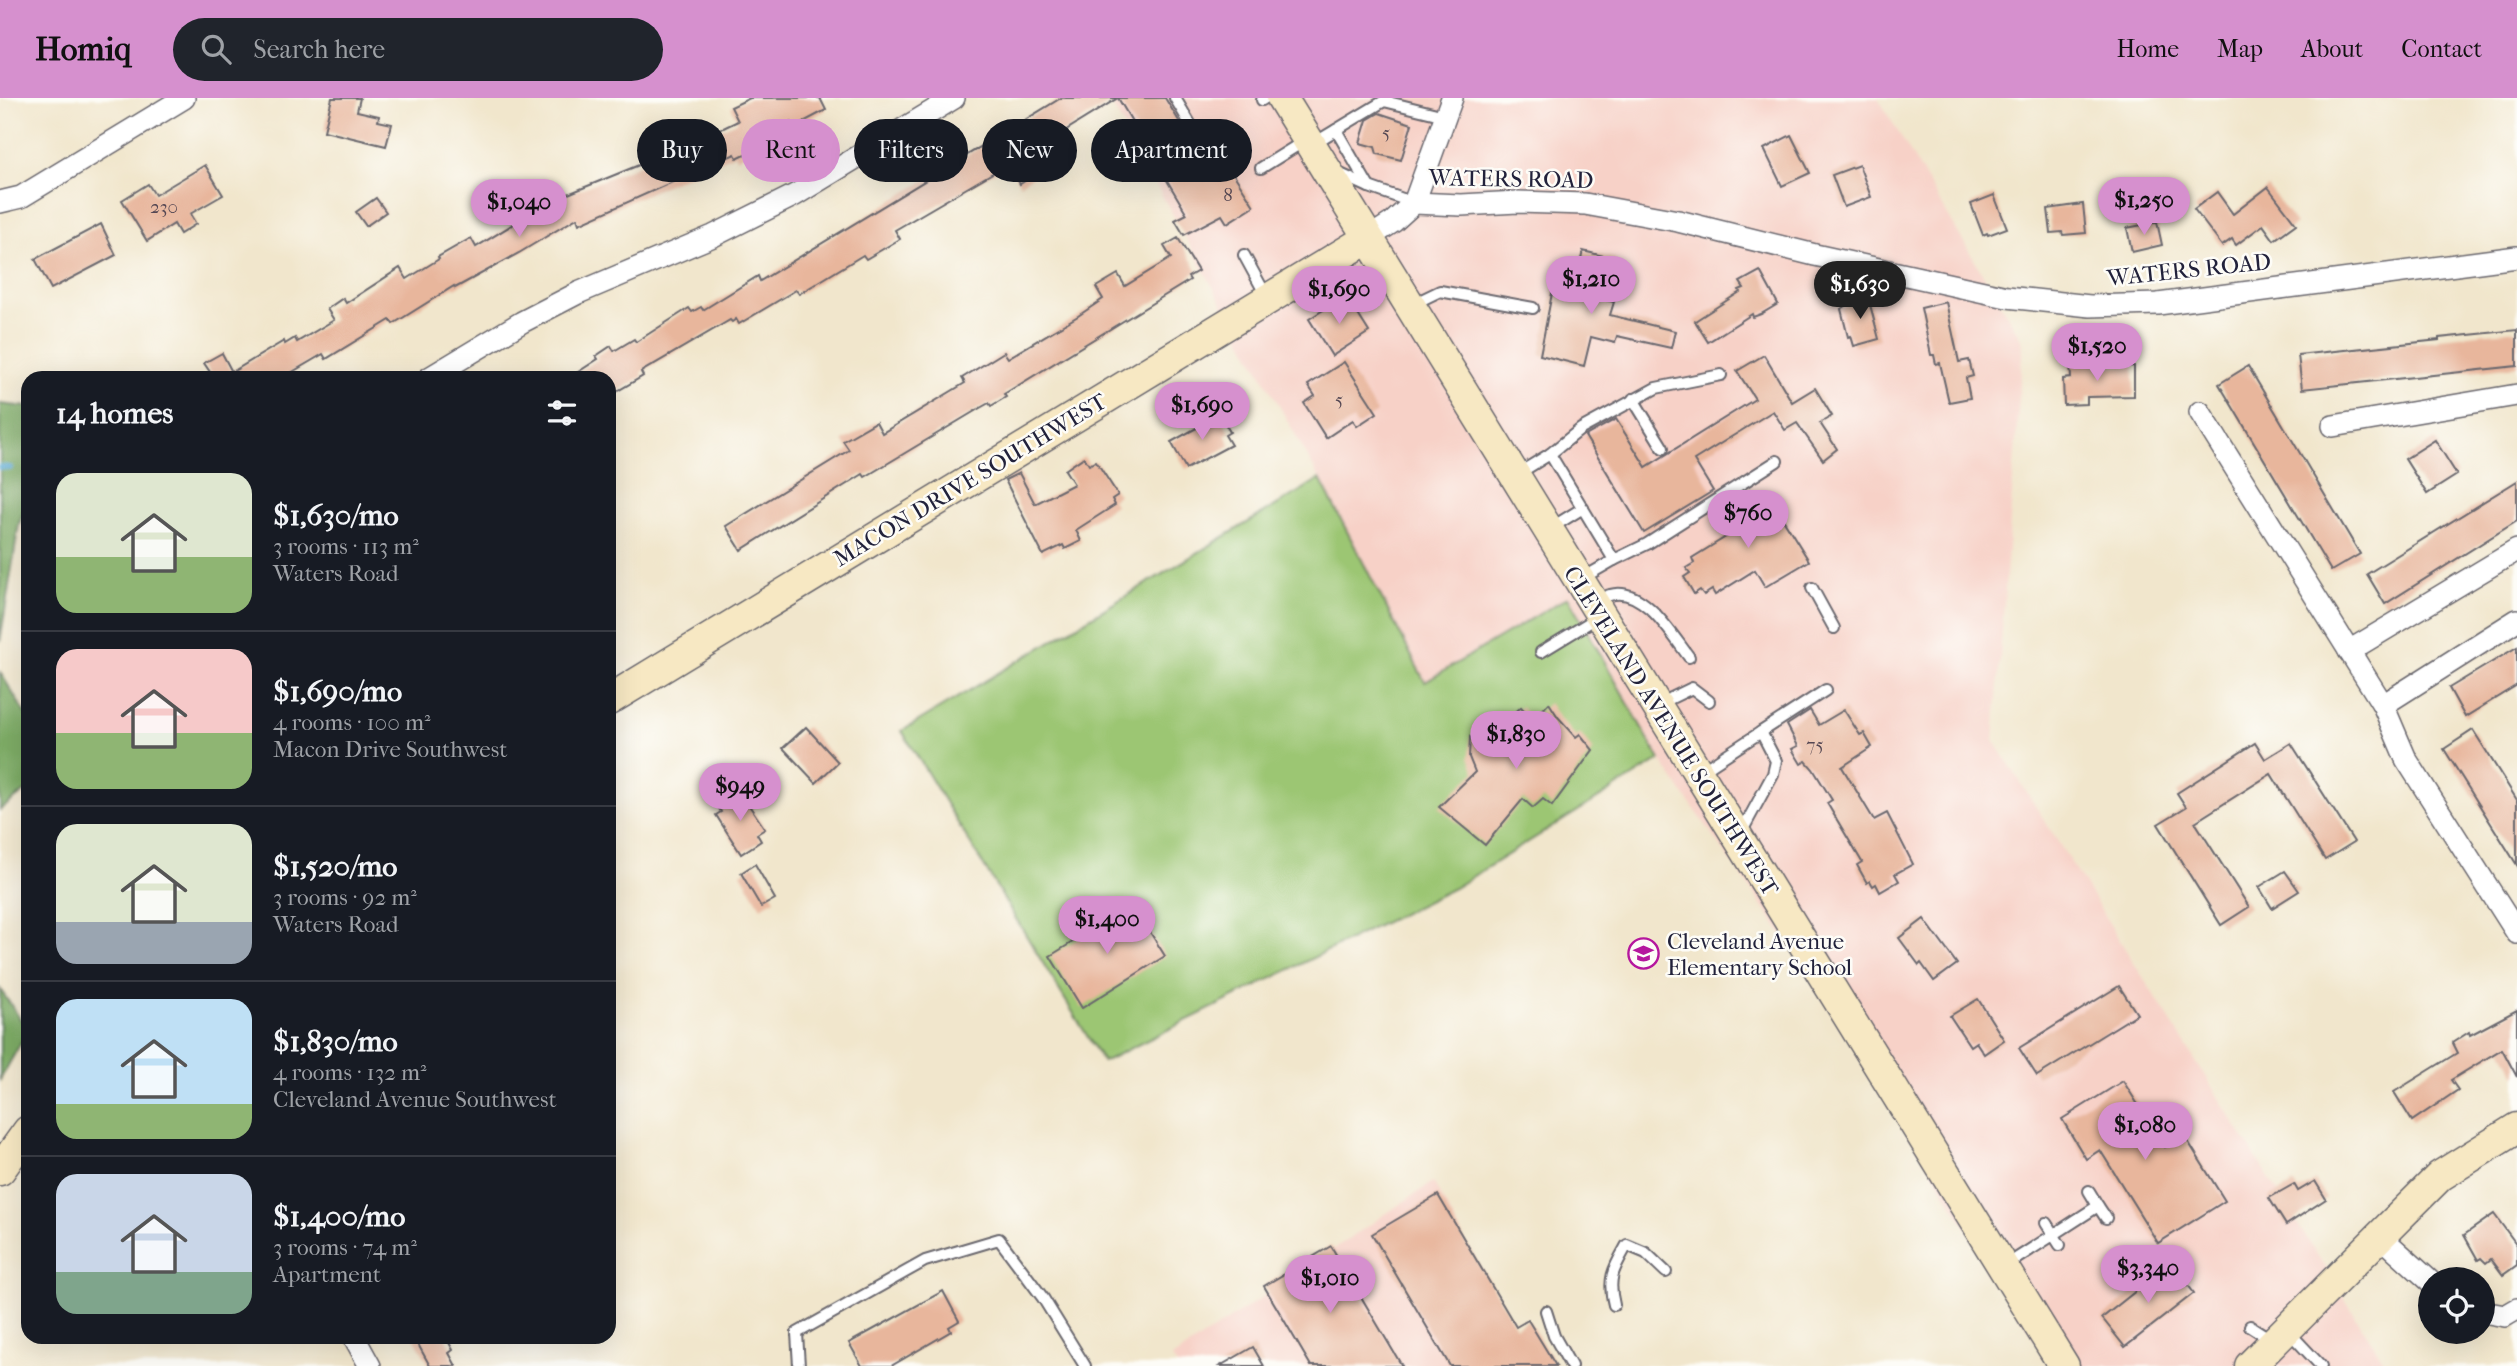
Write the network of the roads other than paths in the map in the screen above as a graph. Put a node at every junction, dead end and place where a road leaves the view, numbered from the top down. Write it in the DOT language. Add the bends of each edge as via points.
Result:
graph roads {
  1 [pos="184,98"];
  2 [pos="954,98"];
  3 [pos="1175,98"];
  4 [pos="1270,99"];
  5 [pos="1449,107"];
  6 [pos="1187,119"];
  7 [pos="1336,130"];
  8 [pos="1314,151"];
  9 [pos="1261,168"];
  10 [pos="1368,187"];
  11 [pos="0,202"];
  12 [pos="1414,203"];
  13 [pos="1367,239"];
  14 [pos="1244,255"];
  15 [pos="2517,257"];
  16 [pos="1268,300"];
  17 [pos="1409,307"];
  18 [pos="1533,308"];
  19 [pos="441,371"];
  20 [pos="1721,375"];
  21 [pos="2517,395"];
  22 [pos="1633,399"];
  23 [pos="2200,412"];
  24 [pos="2333,426"];
  25 [pos="1663,447"];
  26 [pos="1550,454"];
  27 [pos="1777,461"];
  28 [pos="1514,477"];
  29 [pos="1583,509"];
  30 [pos="1547,531"];
  31 [pos="2517,550"];
  32 [pos="1614,560"];
  33 [pos="1812,588"];
  34 [pos="1590,600"];
  35 [pos="2517,620"];
  36 [pos="1833,628"];
  37 [pos="2350,651"];
  38 [pos="1541,652"];
  39 [pos="1689,657"];
  40 [pos="1826,690"];
  41 [pos="616,696"];
  42 [pos="1709,701"];
  43 [pos="2383,705"];
  44 [pos="1656,706"];
  45 [pos="1761,732"];
  46 [pos="1698,774"];
  47 [pos="1738,839"];
  48 [pos="2517,933"];
  49 [pos="2517,1128"];
  50 [pos="21,1140"];
  51 [pos="0,1170"];
  52 [pos="2089,1191"];
  53 [pos="2098,1206"];
  54 [pos="2106,1218"];
  55 [pos="2046,1223"];
  56 [pos="2054,1234"];
  57 [pos="2381,1236"];
  58 [pos="2060,1245"];
  59 [pos="2003,1267"];
  60 [pos="2418,1270"];
  61 [pos="1666,1272"];
  62 [pos="1614,1305"];
  63 [pos="1546,1311"];
  64 [pos="2495,1313"];
  65 [pos="2513,1315"];
  66 [pos="2270,1332"];
  67 [pos="358,1344"];
  68 [pos="370,1366"];
  69 [pos="799,1366"];
  70 [pos="1085,1366"];
  71 [pos="1571,1366"];
  72 [pos="2063,1366"];
  73 [pos="2250,1366"];
  74 [pos="2321,1366"];
  1 -- 11 [label="street" via="21,197"];
  2 -- 19 [label="street" via="795,195 713,236 578,293"];
  3 -- 6 [label="lane"];
  4 -- 8 [label="main road, CLEVELAND AVENUE SOUTHWEST"];
  5 -- 7 [label="lane" via="1384,101"];
  5 -- 12 [label="street"];
  7 -- 8 [label="lane"];
  7 -- 10 [label="lane"];
  8 -- 9 [label="lane"];
  8 -- 10 [label="lane"];
  8 -- 13 [label="main road, CLEVELAND AVENUE SOUTHWEST"];
  10 -- 12 [label="lane"];
  12 -- 13 [label="street"];
  12 -- 15 [label="street, WATERS ROAD" via="1585,204 2007,297 2090,306 2158,304"];
  13 -- 16 [label="main road, MACON DRIVE SOUTHWEST"];
  13 -- 17 [label="main road, CLEVELAND AVENUE SOUTHWEST"];
  14 -- 16 [label="lane"];
  16 -- 41 [label="main road, MACON DRIVE SOUTHWEST"];
  17 -- 18 [label="lane" via="1440,291"];
  17 -- 28 [label="main road, CLEVELAND AVENUE SOUTHWEST"];
  20 -- 22 [label="lane" via="1656,387"];
  21 -- 24 [label="street"];
  22 -- 25 [label="lane"];
  22 -- 26 [label="lane" via="1581,429"];
  23 -- 37 [label="street"];
  26 -- 28 [label="lane"];
  26 -- 29 [label="lane"];
  27 -- 32 [label="lane"];
  28 -- 30 [label="main road, CLEVELAND AVENUE SOUTHWEST"];
  29 -- 30 [label="lane"];
  29 -- 32 [label="lane"];
  30 -- 34 [label="main road, CLEVELAND AVENUE SOUTHWEST"];
  31 -- 37 [label="street"];
  32 -- 34 [label="lane"];
  33 -- 36 [label="lane"];
  34 -- 38 [label="lane"];
  34 -- 39 [label="lane" via="1612,594 1636,596"];
  34 -- 44 [label="main road, CLEVELAND AVENUE SOUTHWEST"];
  35 -- 43 [label="street"];
  37 -- 43 [label="street"];
  40 -- 45 [label="lane"];
  42 -- 44 [label="lane" via="1692,688"];
  43 -- 48 [label="street" via="2406,759"];
  44 -- 46 [label="main road, CLEVELAND AVENUE SOUTHWEST"];
  45 -- 46 [label="lane"];
  45 -- 47 [label="lane" via="1776,761"];
  46 -- 47 [label="main road, CLEVELAND AVENUE SOUTHWEST"];
  47 -- 59 [label="main road, CLEVELAND AVENUE SOUTHWEST"];
  49 -- 57 [label="main road" via="2440,1176"];
  50 -- 51 [label="main road"];
  52 -- 53 [label="lane"];
  53 -- 54 [label="lane"];
  53 -- 56 [label="lane"];
  55 -- 56 [label="lane"];
  56 -- 58 [label="lane"];
  56 -- 59 [label="lane"];
  57 -- 60 [label="street"];
  57 -- 66 [label="main road"];
  59 -- 72 [label="main road, CLEVELAND AVENUE SOUTHWEST"];
  61 -- 62 [label="lane" via="1646,1253 1627,1245 1609,1286"];
  63 -- 71 [label="lane"];
  64 -- 65 [label="street"];
  66 -- 73 [label="main road"];
  66 -- 74 [label="lane"];
  67 -- 68 [label="street"];
  69 -- 70 [label="lane" via="797,1333 925,1261 999,1240 1043,1298"];
}
